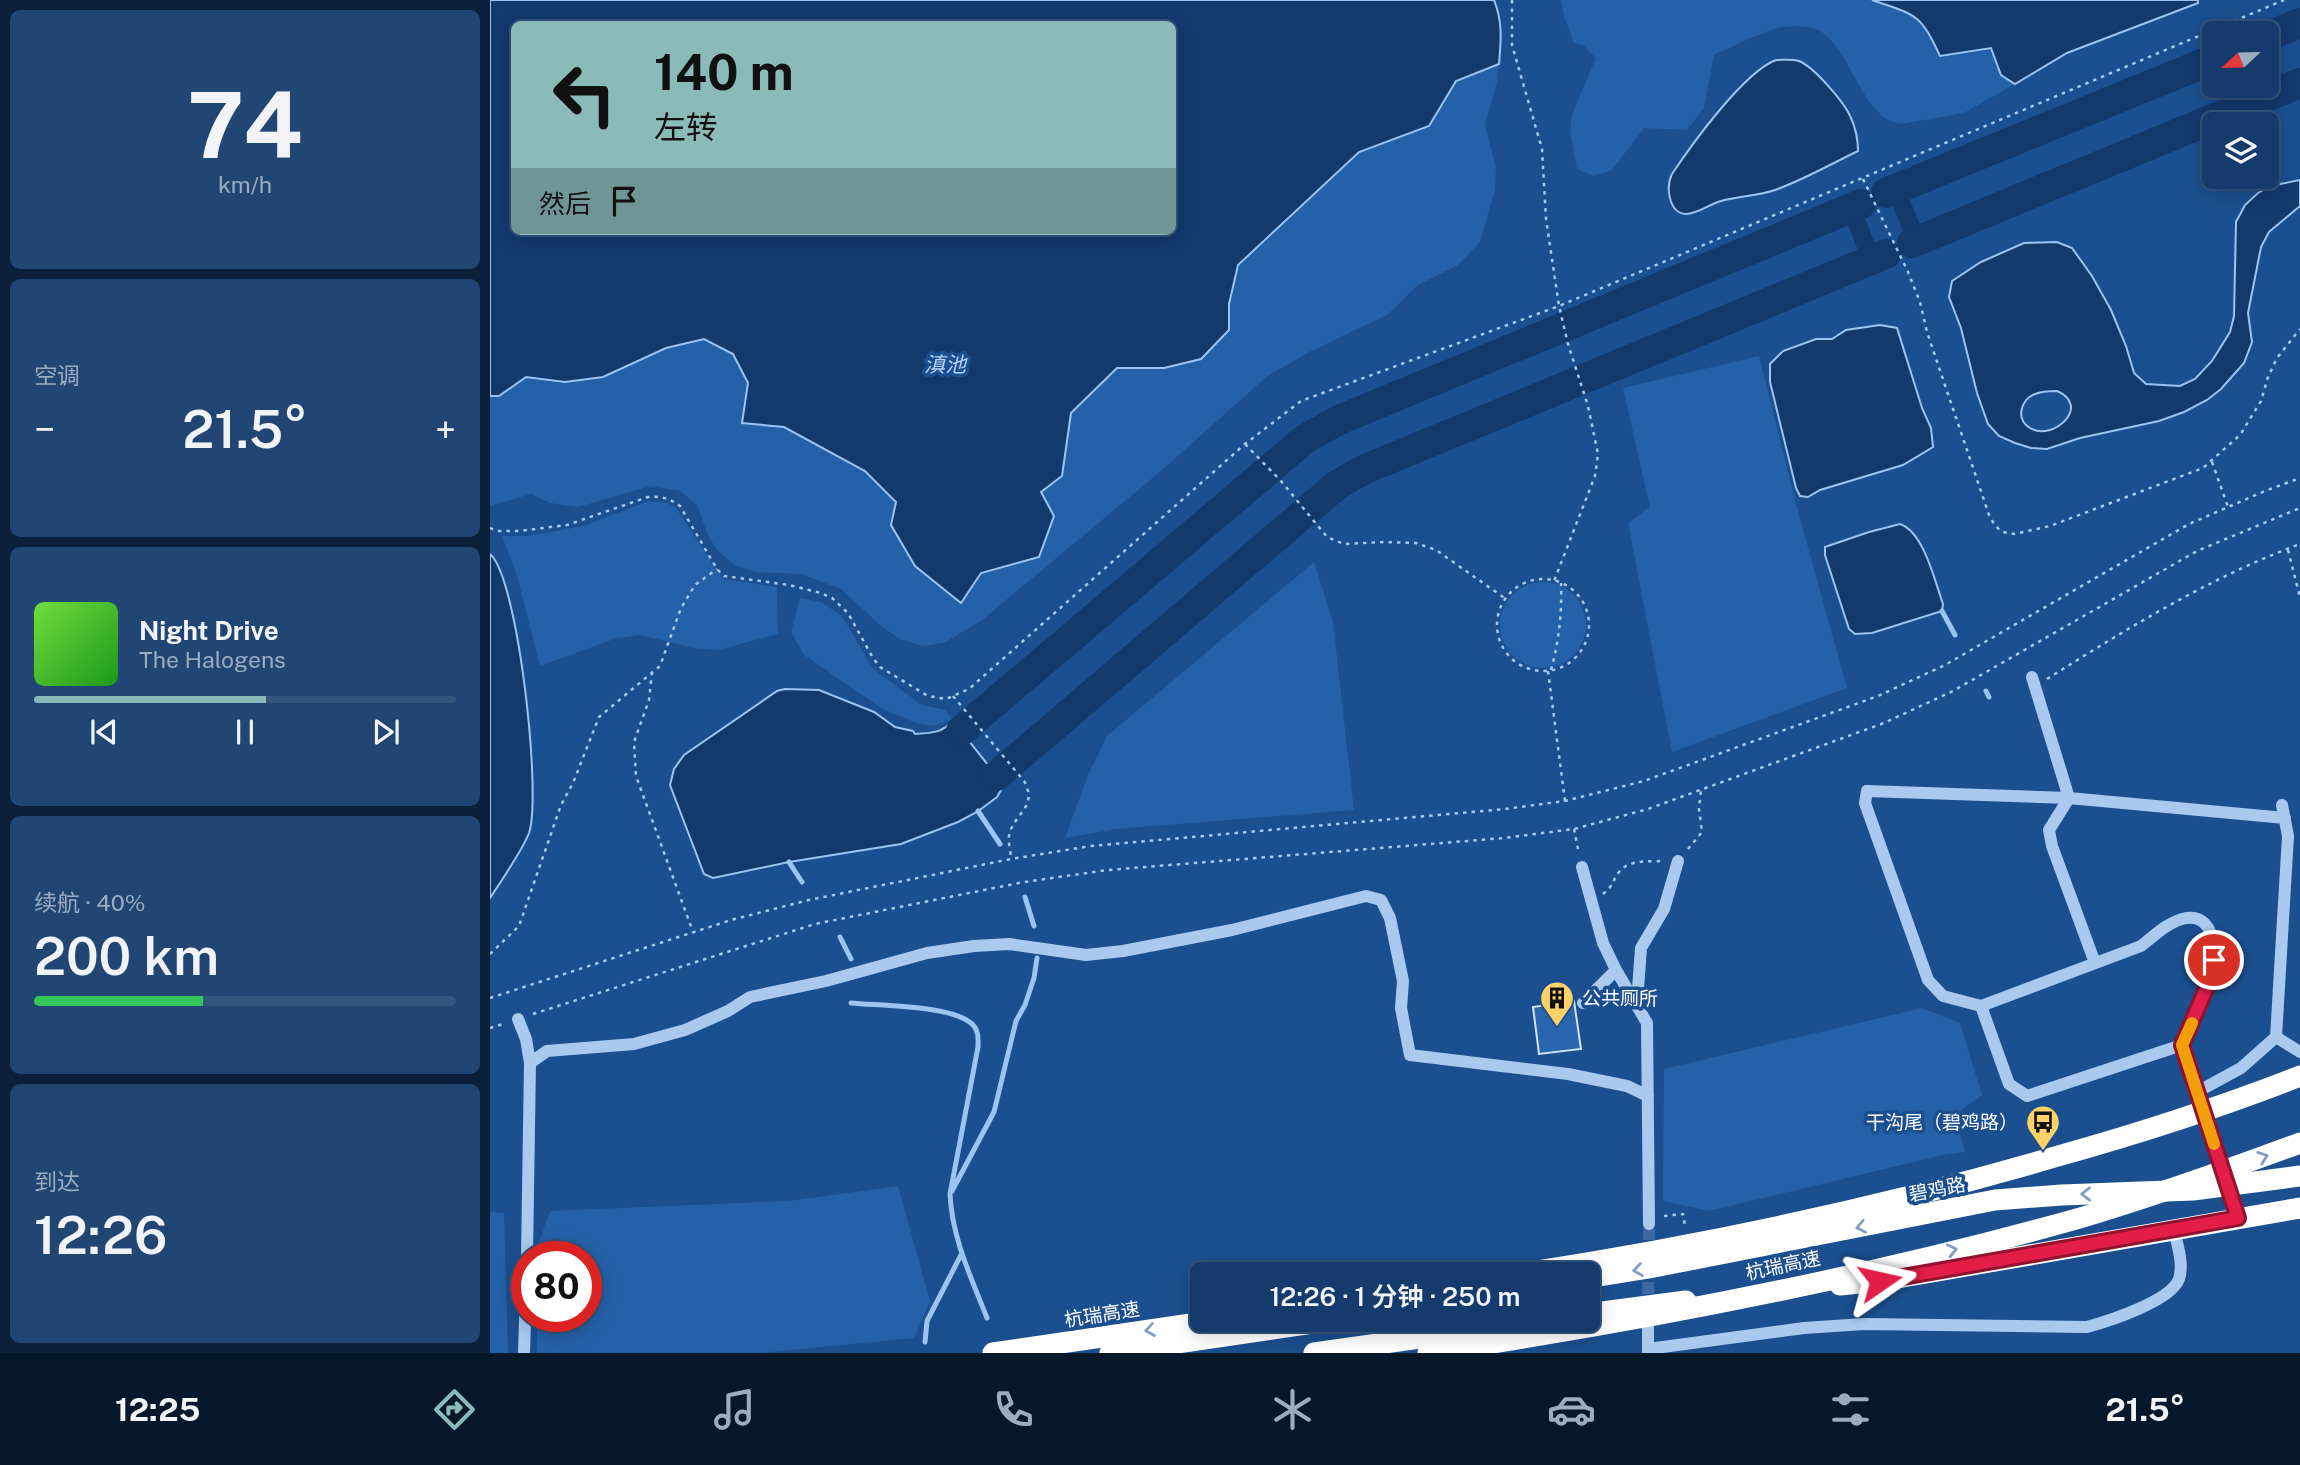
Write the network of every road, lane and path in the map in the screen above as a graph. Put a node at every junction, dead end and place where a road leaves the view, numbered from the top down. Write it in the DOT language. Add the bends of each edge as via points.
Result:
graph roads {
  1 [pos="1512,0"];
  2 [pos="2284,0"];
  3 [pos="1863,179"];
  4 [pos="1559,306"];
  5 [pos="2300,329"];
  6 [pos="1245,444"];
  7 [pos="2212,462"];
  8 [pos="2300,478"];
  9 [pos="2228,507"];
  10 [pos="2300,508"];
  11 [pos="490,528"];
  12 [pos="2300,544"];
  13 [pos="2287,548"];
  14 [pos="717,569"];
  15 [pos="1554,581"];
  16 [pos="1561,583"];
  17 [pos="2300,597"];
  18 [pos="1506,598"];
  19 [pos="1550,671"];
  20 [pos="652,672"];
  21 [pos="2033,682"];
  22 [pos="953,696"];
  23 [pos="1701,790"];
  24 [pos="2069,798"];
  25 [pos="1566,802"];
  26 [pos="1574,830"];
  27 [pos="1011,859"];
  28 [pos="1678,861"];
  29 [pos="1582,867"];
  30 [pos="693,933"];
  31 [pos="490,954"];
  32 [pos="2095,963"];
  33 [pos="1616,970"];
  34 [pos="490,999"];
  35 [pos="1583,1003"];
  36 [pos="1981,1006"];
  37 [pos="518,1019"];
  38 [pos="1647,1023"];
  39 [pos="490,1028"];
  40 [pos="2276,1037"];
  41 [pos="2182,1045"];
  42 [pos="2300,1052"];
  43 [pos="2300,1061"];
  44 [pos="530,1063"];
  45 [pos="2300,1076"];
  46 [pos="2197,1092"];
  47 [pos="1648,1096"];
  48 [pos="2300,1143"];
  49 [pos="2300,1176"];
  50 [pos="1960,1184"];
  51 [pos="2227,1186"];
  52 [pos="2300,1208"];
  53 [pos="2238,1218"];
  54 [pos="1684,1219"];
  55 [pos="1649,1221"];
  56 [pos="2174,1229"];
  57 [pos="527,1241"];
  58 [pos="1585,1262"];
  59 [pos="1600,1277"];
  60 [pos="1600,1312"];
  61 [pos="1648,1323"];
  62 [pos="1190,1324"];
  63 [pos="525,1332"];
  64 [pos="1252,1332"];
  65 [pos="1463,1332"];
  66 [pos="1648,1351"];
  67 [pos="524,1353"];
  68 [pos="993,1353"];
  69 [pos="1110,1353"];
  70 [pos="1314,1353"];
  71 [pos="1428,1353"];
  1 -- 4 [label="path" via="1512,45 1542,149 1546,219"];
  2 -- 3 [label="path"];
  3 -- 4 [label="path"];
  3 -- 7 [label="path" via="1920,302 1995,526 2014,534 2050,526"];
  4 -- 6 [label="path" via="1301,401"];
  4 -- 15 [label="path" via="1598,454 1595,476"];
  5 -- 7 [label="path" via="2277,358 2261,401 2240,435"];
  6 -- 18 [label="path" via="1327,537 1344,544 1416,543 1436,550"];
  6 -- 22 [label="path" via="969,689"];
  7 -- 9 [label="path"];
  8 -- 9 [label="path"];
  9 -- 25 [label="path" via="2189,524 1945,665 1878,696 1644,781"];
  10 -- 23 [label="path" via="2197,551 1953,691 1884,723"];
  11 -- 14 [label="path" via="519,531 567,525 658,496 680,506"];
  12 -- 13 [label="path"];
  13 -- 17 [label="path"];
  13 -- 21 [label="path" via="2225,575"];
  14 -- 20 [label="path" via="695,585 681,608 660,666"];
  14 -- 22 [label="path" via="724,576 789,585 832,598 848,613 880,667 928,696"];
  15 -- 16 [label="path"];
  15 -- 18 [label="path" via="1525,583"];
  16 -- 19 [label="path" via="1559,639"];
  16 -- 19 [label="path" via="1584,606 1587,636 1572,661"];
  18 -- 19 [label="path" via="1497,624 1501,644 1523,667"];
  19 -- 25 [label="path"];
  20 -- 30 [label="path" via="649,700 634,742 636,776"];
  20 -- 31 [label="path" via="599,717 561,805 519,926"];
  21 -- 24 [label="street"];
  22 -- 27 [label="path" via="1029,790 1029,800 1009,836"];
  23 -- 26 [label="path"];
  23 -- 28 [label="path" via="1702,832"];
  24 -- 32 [label="street" via="2049,830"];
  24 -- 36 [label="street" via="1867,791 1865,803 1928,980 1943,996"];
  24 -- 40 [label="street" via="2283,811 2288,836"];
  25 -- 27 [label="path" via="1091,846"];
  26 -- 29 [label="path"];
  26 -- 37 [label="path" via="1108,870 1024,882 816,924"];
  27 -- 30 [label="path" via="809,900"];
  28 -- 29 [label="path" via="1633,862 1619,871 1614,886 1603,895"];
  28 -- 38 [label="street" via="1664,909 1641,948 1638,989"];
  29 -- 33 [label="street" via="1603,943"];
  30 -- 34 [label="path"];
  32 -- 36 [label="street"];
  32 -- 41 [label="street" via="2141,946 2181,919 2197,918 2205,924 2213,940 2214,960"];
  33 -- 35 [label="street"];
  33 -- 38 [label="street"];
  36 -- 41 [label="street" via="2009,1084 2027,1096"];
  37 -- 39 [label="path"];
  37 -- 44 [label="street"];
  38 -- 47 [label="street"];
  40 -- 42 [label="street"];
  40 -- 46 [label="street" via="2241,1068"];
  41 -- 46 [label="street"];
  43 -- 50 [label="highway, bridge"];
  44 -- 47 [label="street" via="547,1051 634,1044 685,1030 750,997 927,953 1009,944 1086,955 1124,951 1366,896 1381,900 1390,918 1403,981 1401,1008 1410,1055 1569,1074 1627,1086"];
  44 -- 57 [label="street"];
  45 -- 50 [label="highway, 杭瑞高速, bridge" via="2163,1125"];
  46 -- 51 [label="street"];
  47 -- 55 [label="street"];
  71 -- 48 [label="highway, 杭瑞高速, one-way, bridge" via="1719,1303 1961,1248 2094,1213"];
  49 -- 51 [label="highway, 碧鸡路"];
  50 -- 58 [label="highway, 杭瑞高速, bridge" via="1768,1229"];
  51 -- 53 [label="street"];
  51 -- 59 [label="highway, 碧鸡路, one-way" via="1995,1200"];
  52 -- 53 [label="highway"];
  53 -- 56 [label="highway"];
  54 -- 55 [label="path" via="1683,1214"];
  56 -- 60 [label="highway" via="1880,1281"];
  56 -- 66 [label="street" via="2181,1265 2178,1282 2166,1294 2113,1320 2087,1327 1864,1324"];
  61 -- 66 [label="street"];
  62 -- 68 [label="highway, 杭瑞高速, one-way"];
  63 -- 67 [label="street"];
  64 -- 69 [label="highway"];
  65 -- 70 [label="highway"];
}
